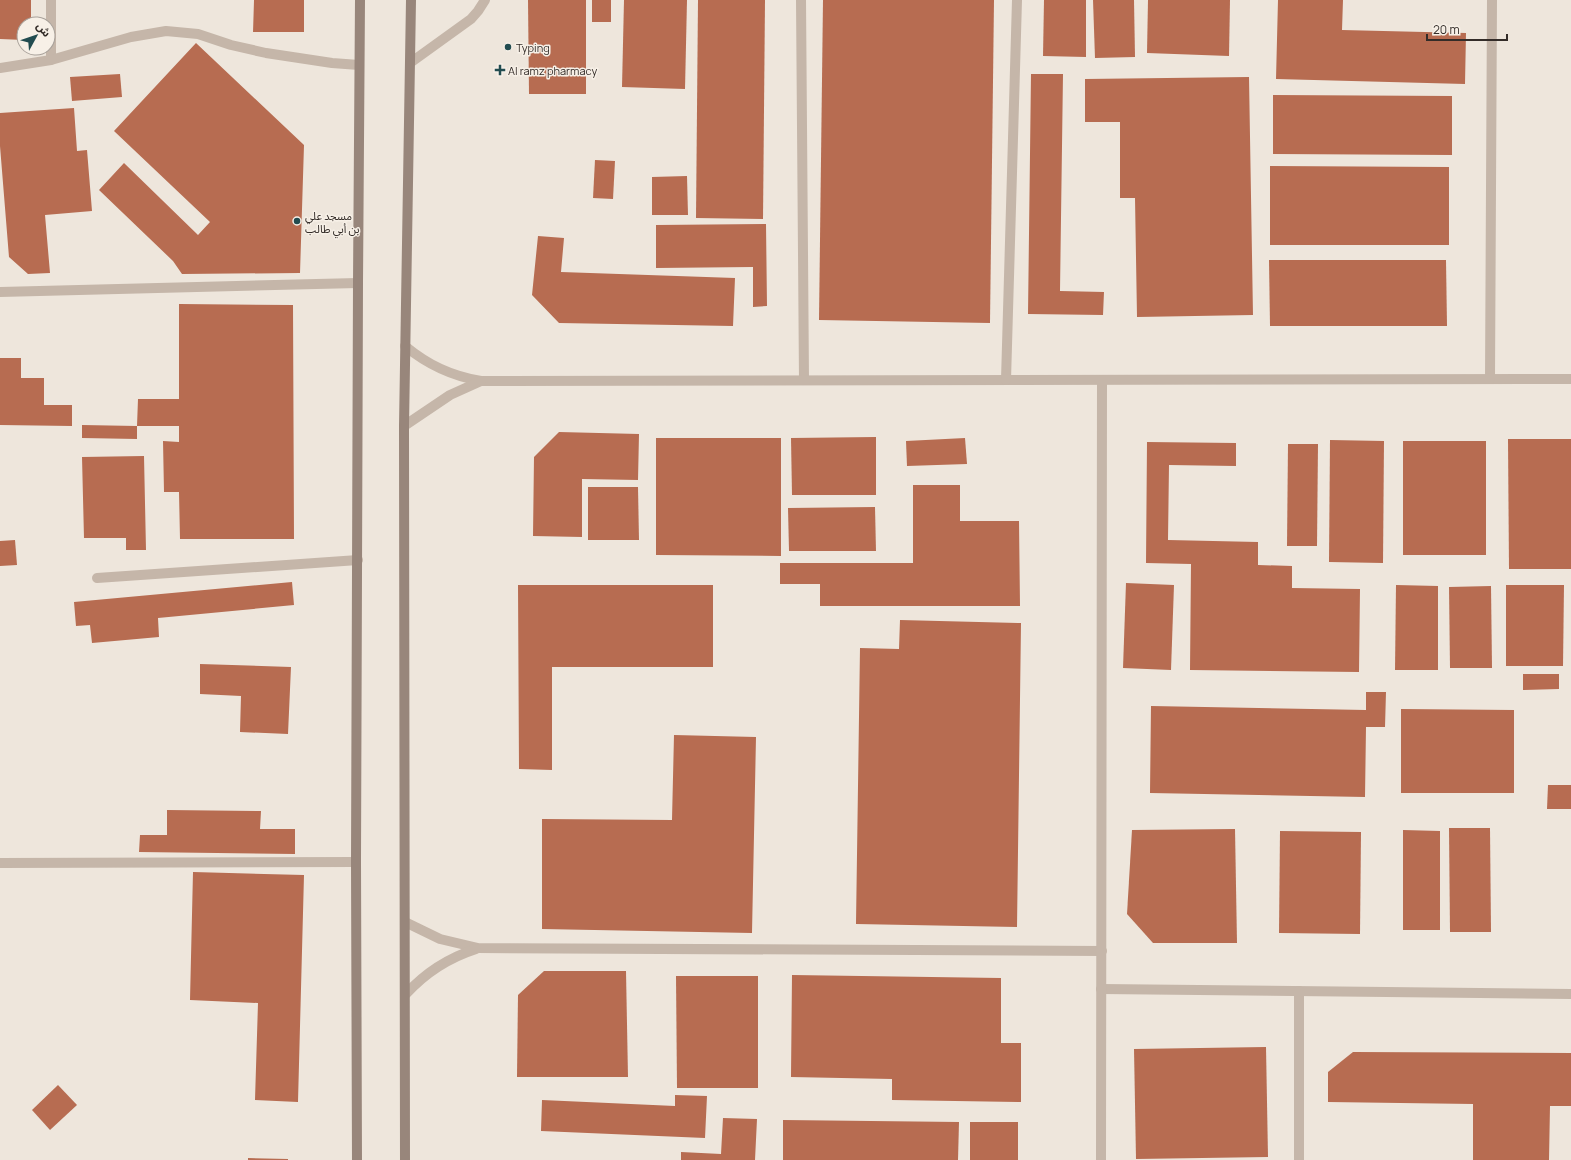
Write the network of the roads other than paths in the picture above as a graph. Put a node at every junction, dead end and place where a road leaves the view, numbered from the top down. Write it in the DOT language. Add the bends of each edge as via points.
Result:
graph roads {
  1 [pos="51,0"];
  2 [pos="360,0"];
  3 [pos="411,0"];
  4 [pos="485,0"];
  5 [pos="801,0"];
  6 [pos="1017,0"];
  7 [pos="1492,0"];
  8 [pos="51,60"];
  9 [pos="410,63"];
  10 [pos="359,65"];
  11 [pos="0,68"];
  12 [pos="358,283"];
  13 [pos="0,292"];
  14 [pos="405,346"];
  15 [pos="1490,379"];
  16 [pos="1571,379"];
  17 [pos="804,380"];
  18 [pos="1006,380"];
  19 [pos="1102,380"];
  20 [pos="481,381"];
  21 [pos="404,426"];
  22 [pos="358,560"];
  23 [pos="97,578"];
  24 [pos="356,862"];
  25 [pos="0,863"];
  26 [pos="405,922"];
  27 [pos="478,948"];
  28 [pos="1102,951"];
  29 [pos="1101,989"];
  30 [pos="1300,991"];
  31 [pos="406,994"];
  32 [pos="1571,994"];
  33 [pos="357,1160"];
  34 [pos="405,1160"];
  35 [pos="1101,1160"];
  36 [pos="1299,1160"];
  1 -- 8 [label="lane"];
  2 -- 10 [label="main road"];
  3 -- 9 [label="main road"];
  4 -- 9 [label="lane" via="471,18"];
  5 -- 17 [label="lane"];
  6 -- 18 [label="lane"];
  7 -- 15 [label="lane"];
  8 -- 10 [label="lane" via="131,37 166,31 198,34 266,53"];
  8 -- 11 [label="lane"];
  9 -- 14 [label="main road"];
  10 -- 12 [label="main road"];
  12 -- 13 [label="lane"];
  12 -- 22 [label="main road"];
  14 -- 20 [label="lane" via="418,357 448,373"];
  14 -- 21 [label="main road"];
  15 -- 16 [label="lane"];
  15 -- 19 [label="lane"];
  17 -- 18 [label="lane"];
  17 -- 20 [label="lane"];
  18 -- 19 [label="lane"];
  19 -- 28 [label="lane"];
  20 -- 21 [label="lane" via="450,395"];
  21 -- 26 [label="main road"];
  22 -- 23 [label="lane"];
  22 -- 24 [label="main road"];
  24 -- 25 [label="lane"];
  24 -- 33 [label="main road"];
  26 -- 27 [label="lane" via="440,939"];
  26 -- 31 [label="main road"];
  27 -- 28 [label="lane"];
  27 -- 31 [label="lane" via="456,956 431,970"];
  28 -- 29 [label="lane"];
  29 -- 30 [label="lane"];
  29 -- 35 [label="lane"];
  30 -- 32 [label="lane"];
  30 -- 36 [label="lane"];
  31 -- 34 [label="main road"];
}
